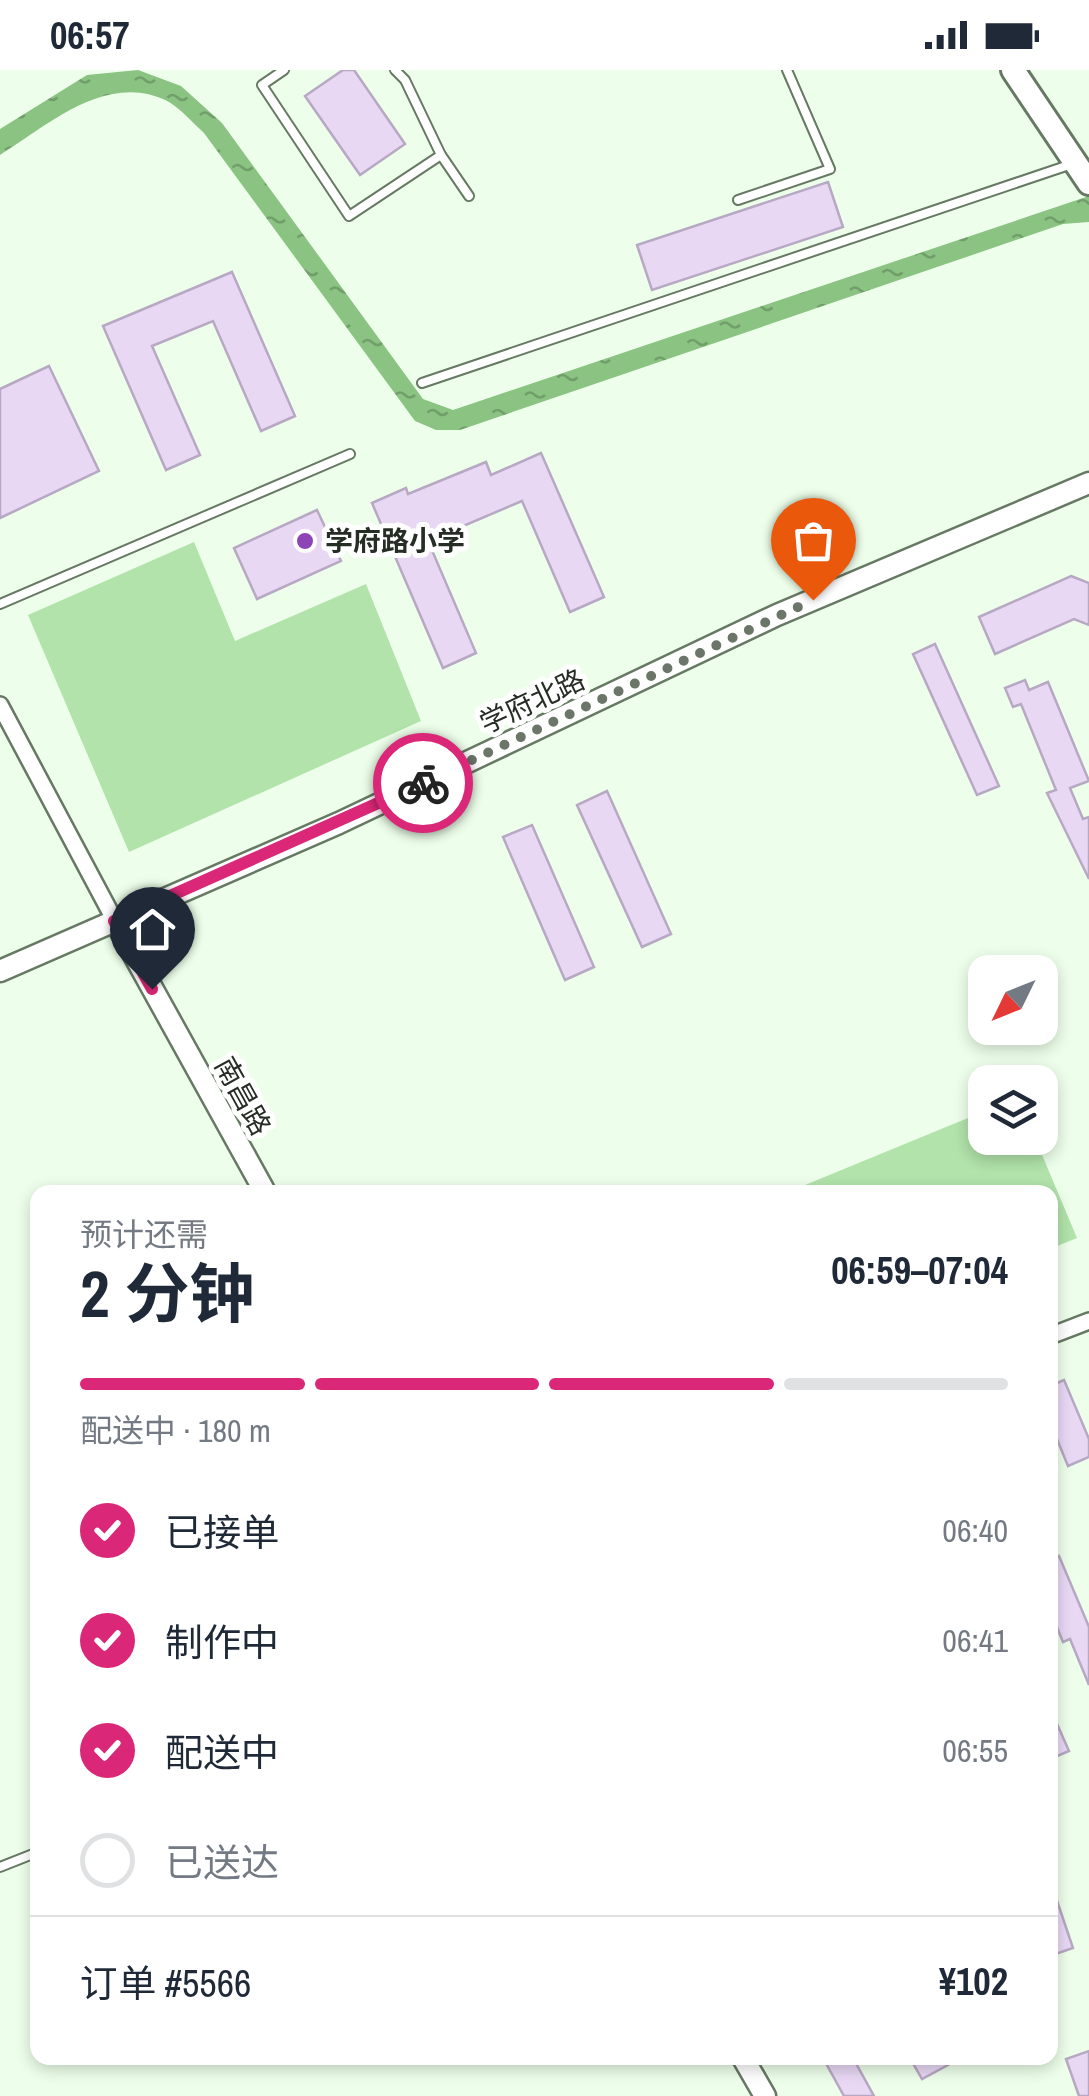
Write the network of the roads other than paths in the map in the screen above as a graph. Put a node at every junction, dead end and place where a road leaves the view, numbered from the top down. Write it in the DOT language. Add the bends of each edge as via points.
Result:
graph roads {
  1 [pos="284,70"];
  2 [pos="396,70"];
  3 [pos="787,70"];
  4 [pos="1013,70"];
  5 [pos="440,155"];
  6 [pos="1085,171"];
  7 [pos="469,196"];
  8 [pos="738,200"];
  9 [pos="422,383"];
  10 [pos="350,454"];
  11 [pos="1089,475"];
  12 [pos="1083,488"];
  13 [pos="0,604"];
  14 [pos="0,705"];
  15 [pos="114,921"];
  16 [pos="0,970"];
  17 [pos="261,1185"];
  18 [pos="1089,1321"];
  19 [pos="1058,1333"];
  20 [pos="30,1855"];
  21 [pos="0,1867"];
  22 [pos="747,2065"];
  23 [pos="765,2096"];
  1 -- 5 [label="lane" via="262,85 349,216"];
  2 -- 5 [label="lane"];
  3 -- 8 [label="lane" via="830,169"];
  4 -- 6 [label="main road"];
  5 -- 7 [label="lane"];
  6 -- 9 [label="lane"];
  10 -- 13 [label="lane"];
  11 -- 12 [label="street, 学府北路"];
  12 -- 15 [label="street, 学府北路" via="777,616"];
  14 -- 15 [label="street"];
  15 -- 16 [label="street, 学府北路"];
  15 -- 17 [label="street, 南昌路"];
  18 -- 19 [label="street"];
  20 -- 21 [label="lane"];
  22 -- 23 [label="street"];
}
